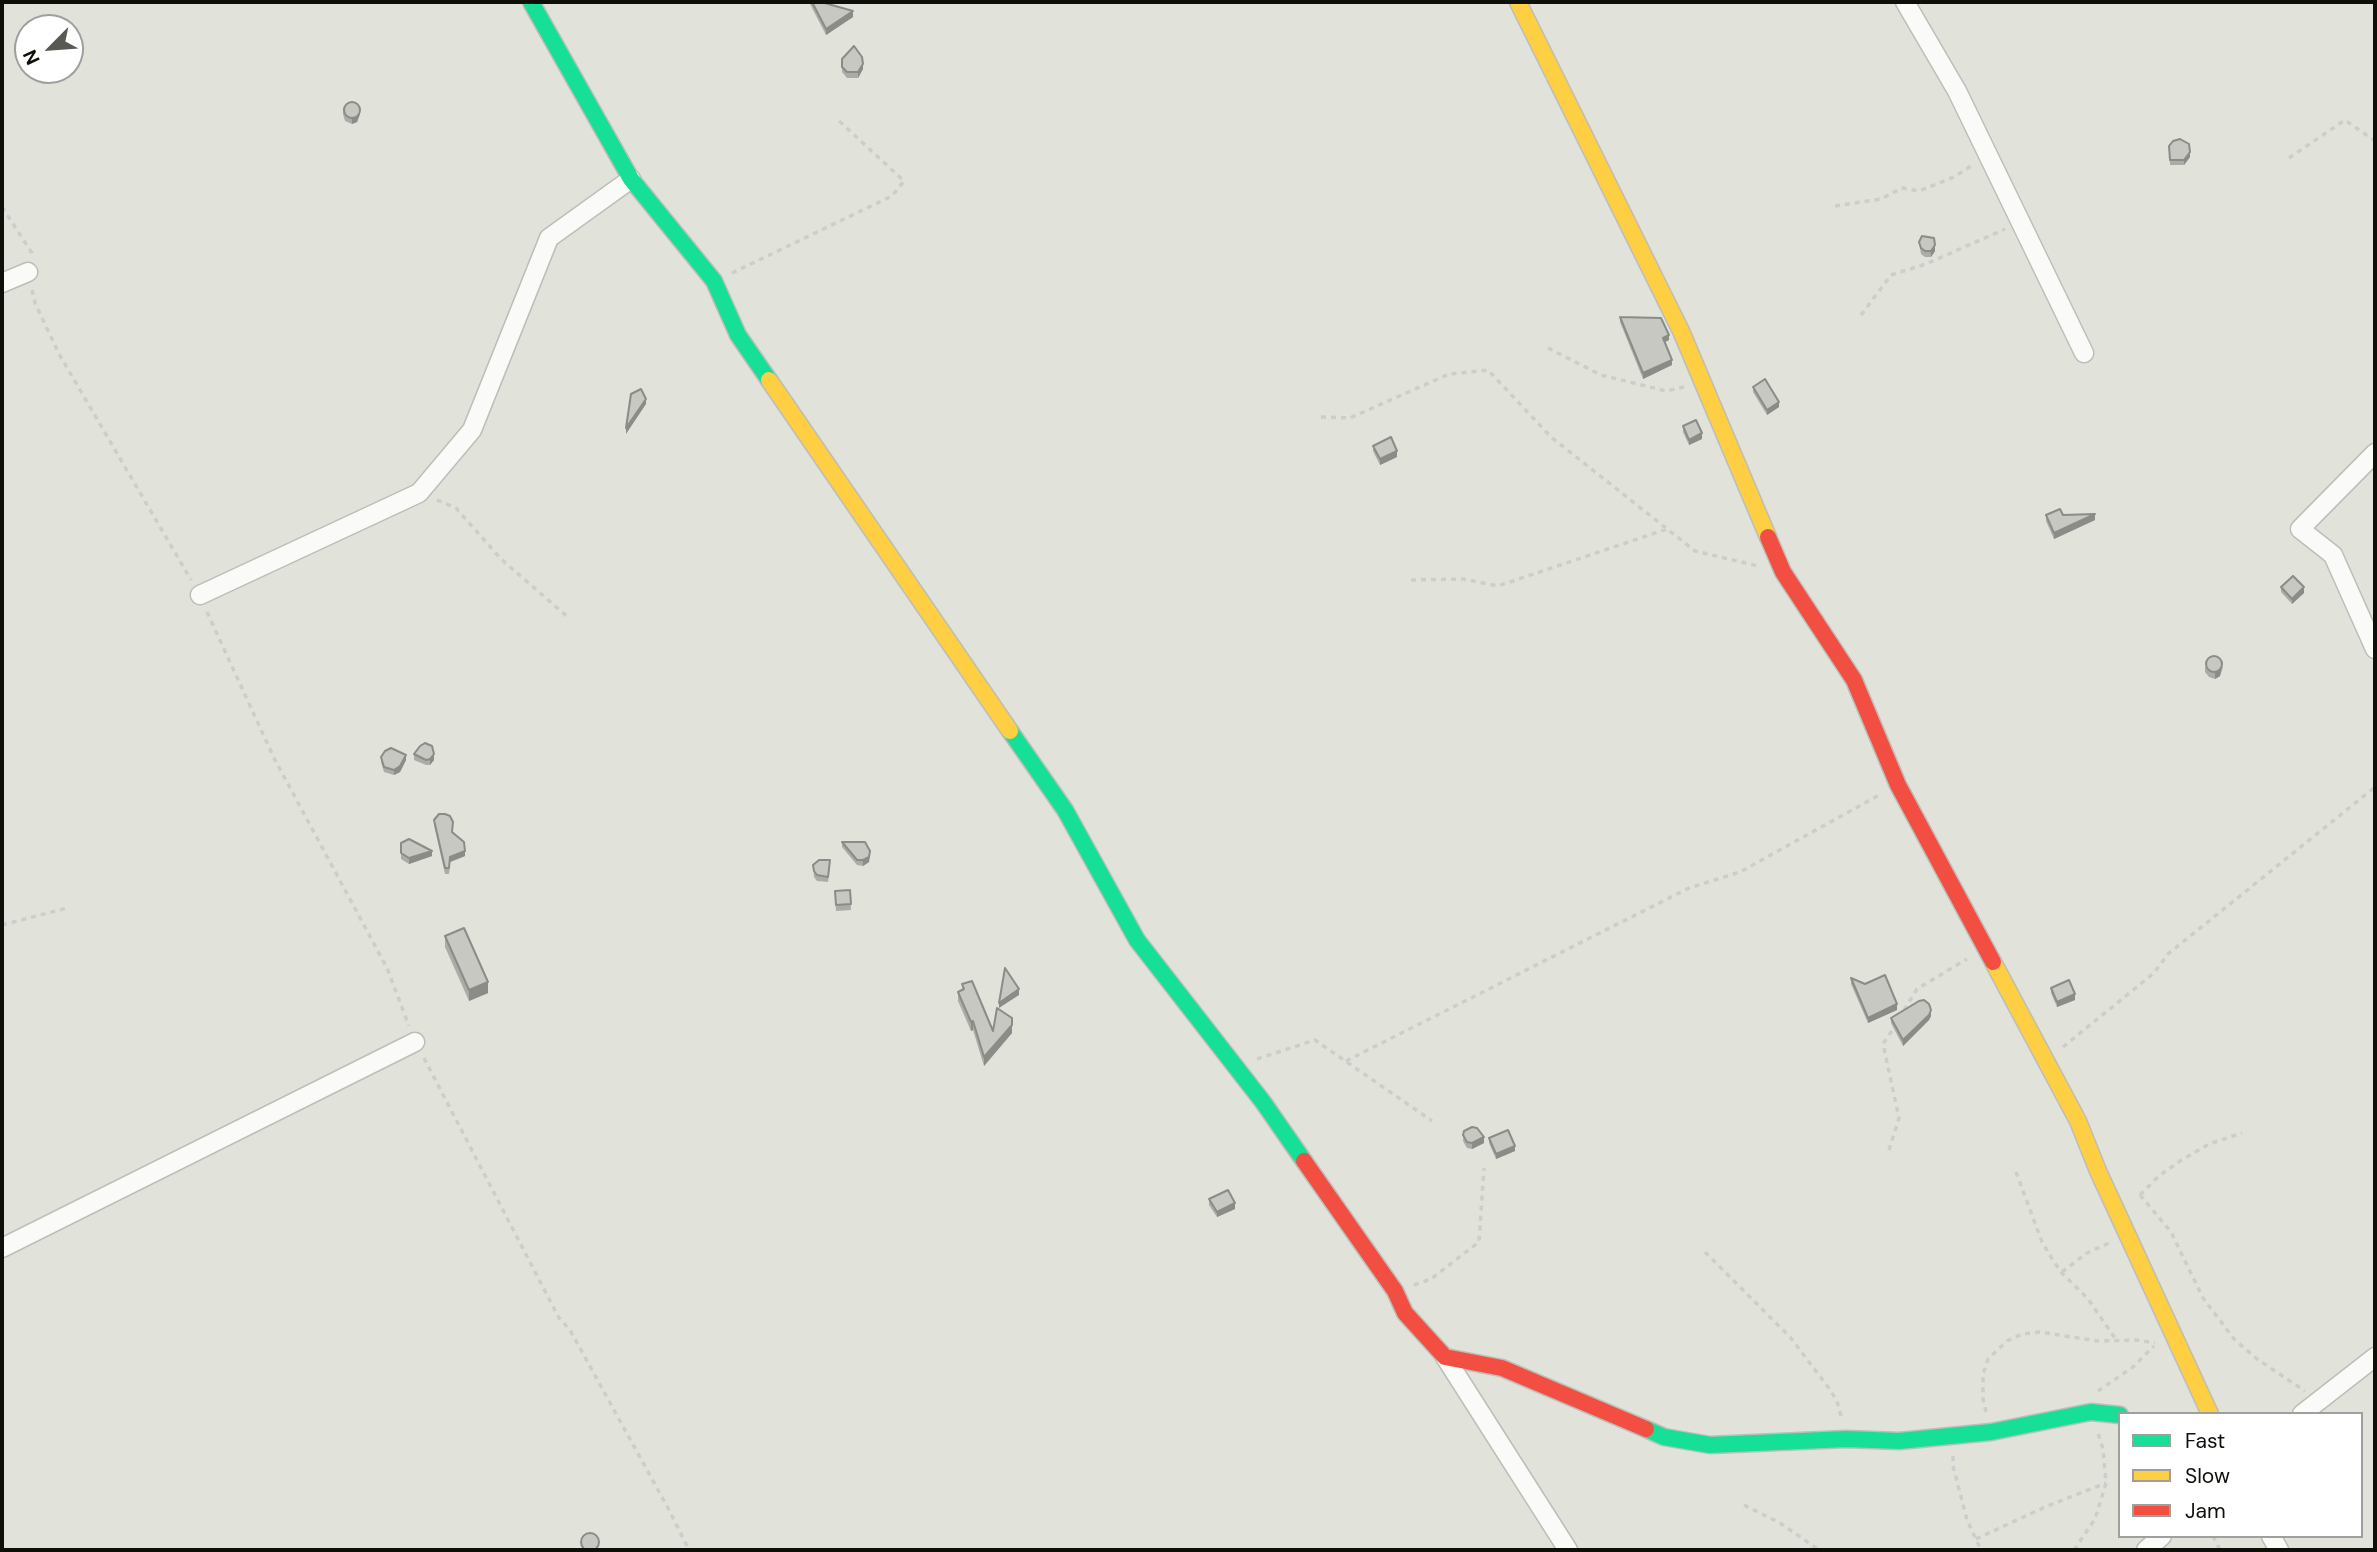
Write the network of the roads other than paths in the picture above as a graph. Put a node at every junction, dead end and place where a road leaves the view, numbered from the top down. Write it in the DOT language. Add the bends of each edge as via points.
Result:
graph roads {
  1 [pos="531,2"];
  2 [pos="1518,2"];
  3 [pos="1905,2"];
  4 [pos="631,179"];
  5 [pos="28,272"];
  6 [pos="2,282"];
  7 [pos="2084,354"];
  8 [pos="2375,453"];
  9 [pos="200,595"];
  10 [pos="2375,649"];
  11 [pos="415,1042"];
  12 [pos="2,1248"];
  13 [pos="1445,1357"];
  14 [pos="2375,1357"];
  15 [pos="2209,1412"];
  16 [pos="2304,1412"];
  17 [pos="2118,1415"];
  18 [pos="2160,1538"];
  19 [pos="1568,1550"];
  20 [pos="2146,1550"];
  1 -- 4 [label="street"];
  2 -- 15 [label="street" via="1681,331 1783,572 1854,680 1898,785 2078,1121"];
  3 -- 7 [label="street" via="1957,91"];
  4 -- 9 [label="street" via="549,238 472,430 419,493"];
  4 -- 13 [label="street" via="714,281 738,335 1065,810 1137,940 1264,1102 1395,1291 1405,1313"];
  5 -- 6 [label="street"];
  8 -- 10 [label="street" via="2300,529 2333,555"];
  11 -- 12 [label="street"];
  13 -- 17 [label="street" via="1502,1368 1664,1437 1710,1445 1899,1441 1991,1432 2091,1412"];
  13 -- 19 [label="street"];
  14 -- 16 [label="street"];
  18 -- 20 [label="street"];
}
